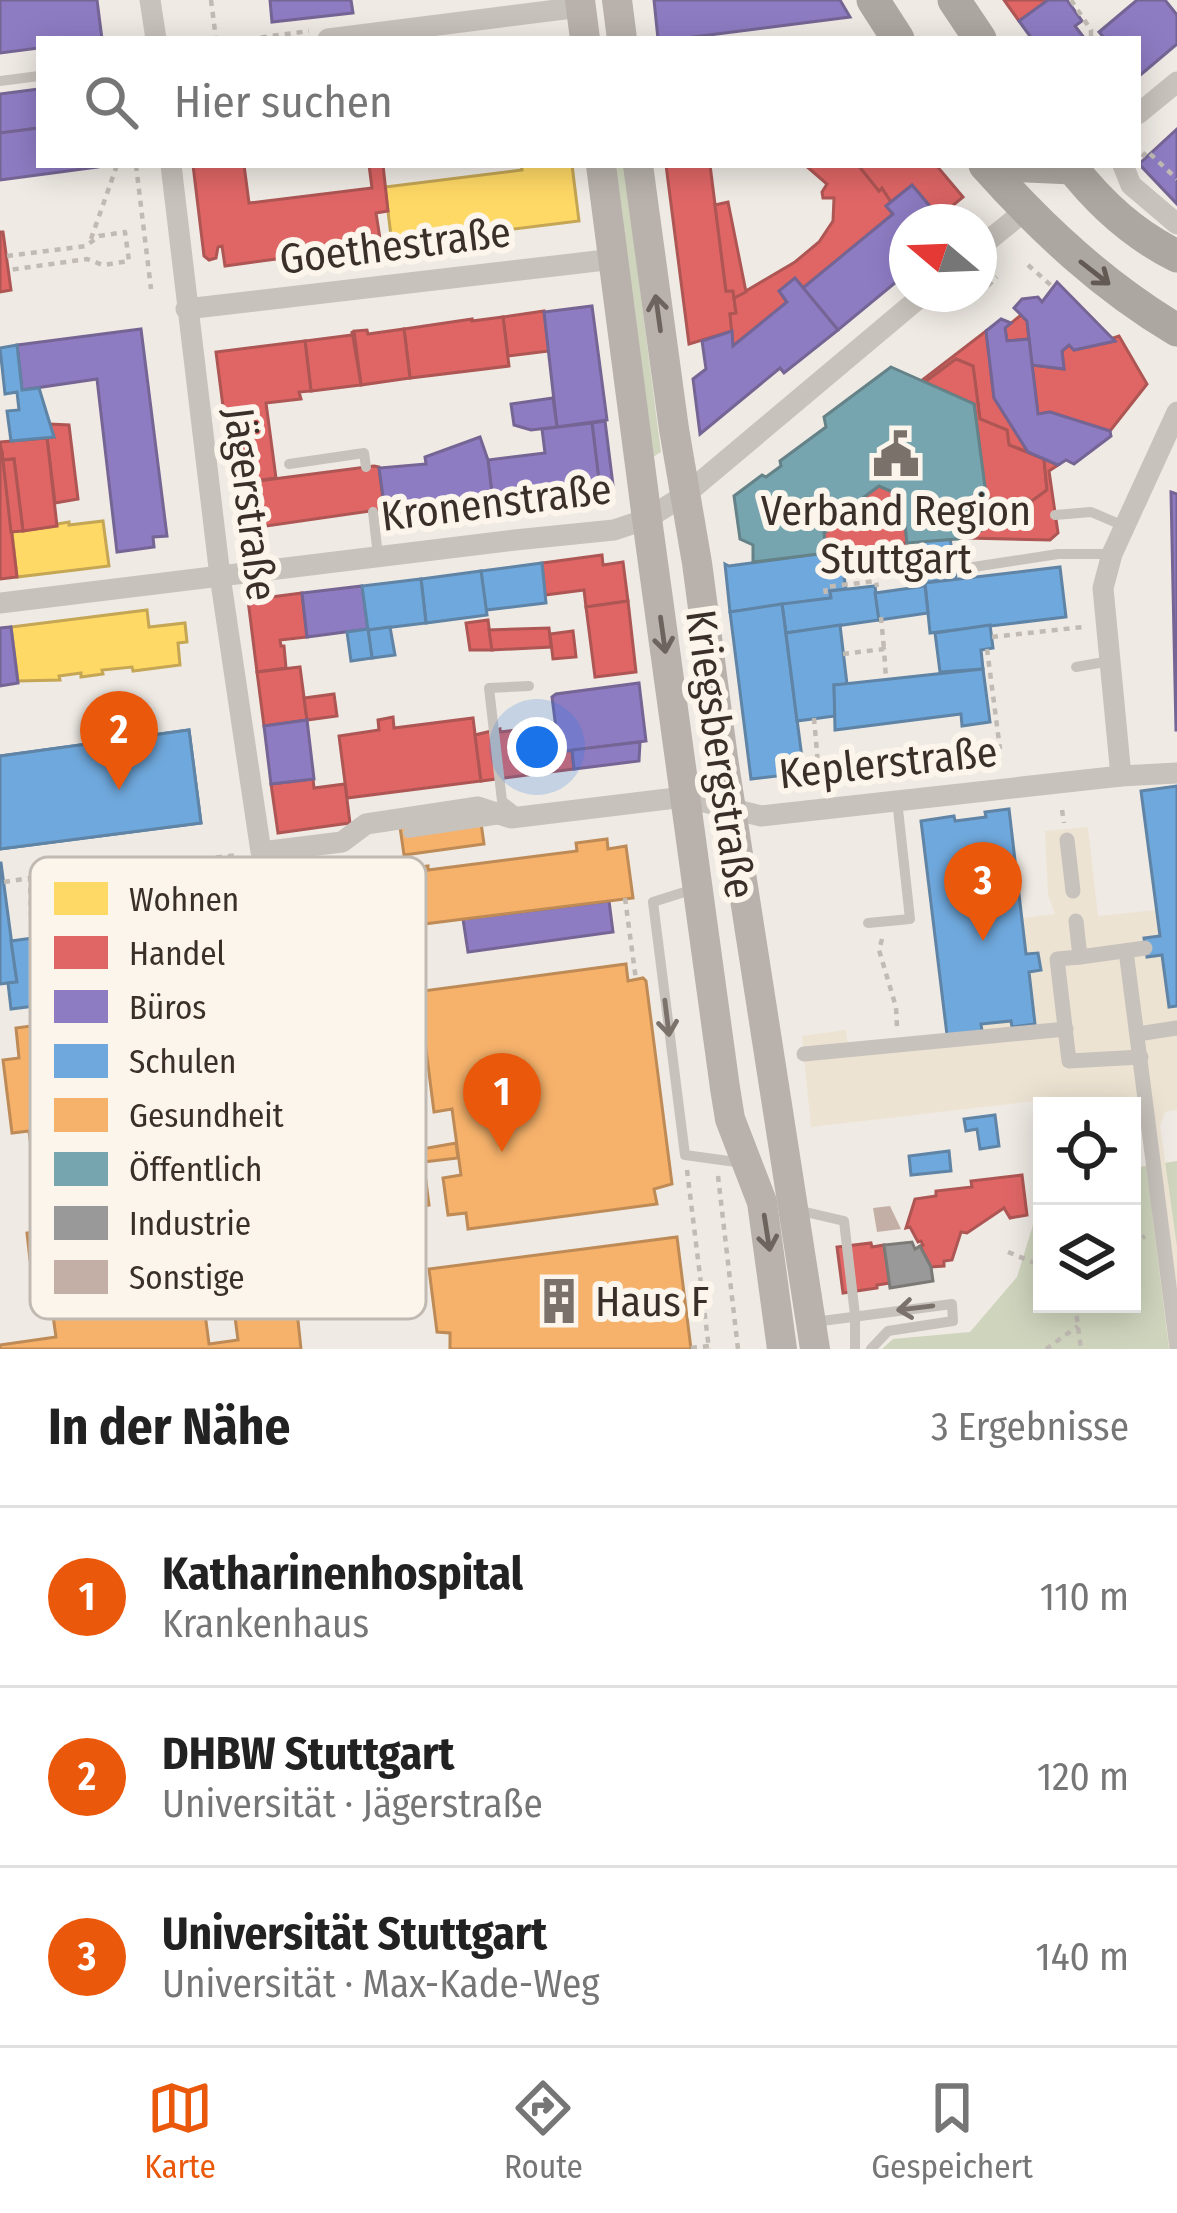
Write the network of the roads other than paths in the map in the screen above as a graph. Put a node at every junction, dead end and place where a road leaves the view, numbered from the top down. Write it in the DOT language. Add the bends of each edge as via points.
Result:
graph roads {
  1 [pos="150,0"];
  2 [pos="617,0"];
  3 [pos="873,0"];
  4 [pos="954,0"];
  5 [pos="580,3"];
  6 [pos="156,36"];
  7 [pos="349,36"];
  8 [pos="585,36"];
  9 [pos="622,36"];
  10 [pos="896,36"];
  11 [pos="978,36"];
  12 [pos="36,76"];
  13 [pos="0,81"];
  14 [pos="1177,82"];
  15 [pos="1141,112"];
  16 [pos="171,168"];
  17 [pos="601,168"];
  18 [pos="638,168"];
  19 [pos="988,168"];
  20 [pos="1075,168"];
  21 [pos="1124,168"];
  22 [pos="1026,210"];
  23 [pos="1177,224"];
  24 [pos="997,233"];
  25 [pos="1177,256"];
  26 [pos="614,259"];
  27 [pos="187,309"];
  28 [pos="902,312"];
  29 [pos="1176,330"];
  30 [pos="1177,412"];
  31 [pos="289,464"];
  32 [pos="366,467"];
  33 [pos="686,494"];
  34 [pos="373,512"];
  35 [pos="1055,515"];
  36 [pos="646,519"];
  37 [pos="1124,526"];
  38 [pos="1112,554"];
  39 [pos="378,556"];
  40 [pos="967,568"];
  41 [pos="220,576"];
  42 [pos="0,603"];
  43 [pos="1110,662"];
  44 [pos="1076,667"];
  45 [pos="530,686"];
  46 [pos="1177,773"];
  47 [pos="1121,776"];
  48 [pos="684,797"];
  49 [pos="897,800"];
  50 [pos="733,811"];
  51 [pos="516,818"];
  52 [pos="408,833"];
  53 [pos="1066,840"];
  54 [pos="261,852"];
  55 [pos="262,857"];
  56 [pos="697,888"];
  57 [pos="1072,891"];
  58 [pos="1076,921"];
  59 [pos="868,923"];
  60 [pos="1145,948"];
  61 [pos="1126,951"];
  62 [pos="1080,957"];
  63 [pos="1177,1028"];
  64 [pos="1066,1029"];
  65 [pos="1138,1034"];
  66 [pos="804,1054"];
  67 [pos="1141,1058"];
  68 [pos="731,1161"];
  69 [pos="794,1209"];
  70 [pos="855,1316"];
  71 [pos="813,1336"];
  72 [pos="1177,1348"];
  73 [pos="782,1349"];
  74 [pos="855,1349"];
  75 [pos="871,1349"];
  1 -- 6 [label="street"];
  2 -- 9 [label="main road"];
  3 -- 10 [label="main road"];
  4 -- 11 [label="main road"];
  5 -- 7 [label="street"];
  5 -- 8 [label="main road"];
  12 -- 13 [label="lane"];
  14 -- 15 [label="street"];
  16 -- 27 [label="street, Jägerstraße"];
  17 -- 26 [label="main road, Kriegsbergstraße"];
  33 -- 18 [label="main road, Kriegsbergstraße, one-way"];
  19 -- 22 [label="main road"];
  20 -- 25 [label="main road" via="1110,212"];
  21 -- 23 [label="street" via="1131,185"];
  22 -- 24 [label="street"];
  22 -- 29 [label="main road, one-way" via="1090,269"];
  26 -- 27 [label="street, Goethestraße"];
  26 -- 36 [label="main road, Kriegsbergstraße"];
  27 -- 41 [label="street, Jägerstraße"];
  28 -- 33 [label="street, Kronenstraße"];
  30 -- 37 [label="street"];
  31 -- 32 [label="lane" via="364,453"];
  33 -- 36 [label="street, Kronenstraße"];
  33 -- 50 [label="main road, Kriegsbergstraße"];
  34 -- 39 [label="lane"];
  35 -- 37 [label="lane" via="1091,512"];
  36 -- 39 [label="street, Kronenstraße" via="596,532"];
  36 -- 48 [label="main road, Kriegsbergstraße, one-way"];
  37 -- 38 [label="street"];
  38 -- 40 [label="lane"];
  38 -- 43 [label="street" via="1103,588"];
  39 -- 41 [label="street, Kronenstraße"];
  41 -- 42 [label="street, Kronenstraße"];
  41 -- 54 [label="street, Jägerstraße"];
  43 -- 44 [label="lane"];
  43 -- 47 [label="street"];
  45 -- 51 [label="lane" via="489,688 502,801"];
  46 -- 47 [label="street, Keplerstraße"];
  47 -- 49 [label="street, Keplerstraße"];
  48 -- 50 [label="street, Keplerstraße"];
  48 -- 51 [label="street, Keplerstraße"];
  48 -- 56 [label="main road, Kriegsbergstraße"];
  49 -- 50 [label="street, Keplerstraße" via="761,816"];
  49 -- 59 [label="lane" via="910,919"];
  50 -- 69 [label="main road, Kriegsbergstraße"];
  51 -- 52 [label="lane"];
  51 -- 54 [label="street, Keplerstraße" via="478,807 366,824 342,842"];
  53 -- 57 [label="street"];
  54 -- 55 [label="lane"];
  56 -- 68 [label="main road, Kriegsbergstraße"];
  56 -- 68 [label="lane, one-way" via="653,902 685,1154"];
  58 -- 62 [label="street"];
  60 -- 61 [label="street"];
  61 -- 62 [label="street"];
  61 -- 65 [label="street"];
  62 -- 64 [label="street" via="1048,960"];
  63 -- 65 [label="street"];
  64 -- 66 [label="street"];
  64 -- 67 [label="street" via="1069,1060"];
  65 -- 67 [label="street"];
  67 -- 72 [label="street"];
  68 -- 73 [label="main road, Kriegsbergstraße, one-way" via="762,1202"];
  69 -- 70 [label="lane" via="844,1221"];
  69 -- 71 [label="main road, Kriegsbergstraße"];
  70 -- 71 [label="lane"];
  70 -- 74 [label="lane"];
  75 -- 70 [label="lane, one-way" via="888,1331 953,1321 952,1304"];
}
